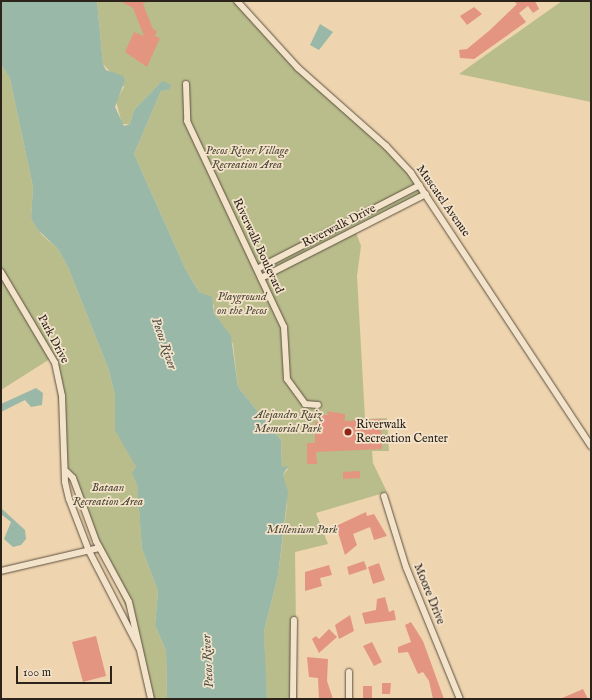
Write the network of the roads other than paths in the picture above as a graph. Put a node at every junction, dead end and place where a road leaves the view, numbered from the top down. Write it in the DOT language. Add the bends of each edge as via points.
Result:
graph roads {
  1 [pos="237,1"];
  2 [pos="186,84"];
  3 [pos="420,185"];
  4 [pos="426,194"];
  5 [pos="347,223"];
  6 [pos="351,232"];
  7 [pos="257,269"];
  8 [pos="1,272"];
  9 [pos="261,278"];
  10 [pos="318,404"];
  11 [pos="591,446"];
  12 [pos="67,472"];
  13 [pos="384,496"];
  14 [pos="99,548"];
  15 [pos="89,551"];
  16 [pos="1,571"];
  17 [pos="294,620"];
  18 [pos="139,648"];
  19 [pos="349,672"];
  20 [pos="151,699"];
  21 [pos="292,699"];
  22 [pos="349,699"];
  23 [pos="460,699"];
  1 -- 3 [label="street, Muscatel Avenue" via="289,60 386,146"];
  2 -- 7 [label="street, Riverwalk Boulevard" via="185,116"];
  3 -- 4 [label="street, Muscatel Avenue"];
  3 -- 5 [label="street, Riverwalk Drive"];
  4 -- 6 [label="street, Riverwalk Drive"];
  4 -- 11 [label="street, Muscatel Avenue"];
  5 -- 6 [label="street"];
  5 -- 7 [label="street, Riverwalk Drive"];
  6 -- 9 [label="street, Riverwalk Drive"];
  7 -- 9 [label="street, Riverwalk Boulevard"];
  8 -- 12 [label="street, Park Drive" via="48,348 58,372"];
  9 -- 10 [label="street, Riverwalk Boulevard" via="284,327 287,379 305,404"];
  12 -- 14 [label="street, Park Drive" via="73,478"];
  12 -- 15 [label="street, Park Drive" via="65,482 69,499"];
  13 -- 23 [label="street, Moore Drive" via="406,567"];
  14 -- 15 [label="street"];
  14 -- 18 [label="street, Park Drive" via="129,602 139,637"];
  15 -- 16 [label="street"];
  15 -- 18 [label="street, Park Drive"];
  17 -- 21 [label="street"];
  18 -- 20 [label="street, Park Drive"];
  19 -- 22 [label="street"];
}
